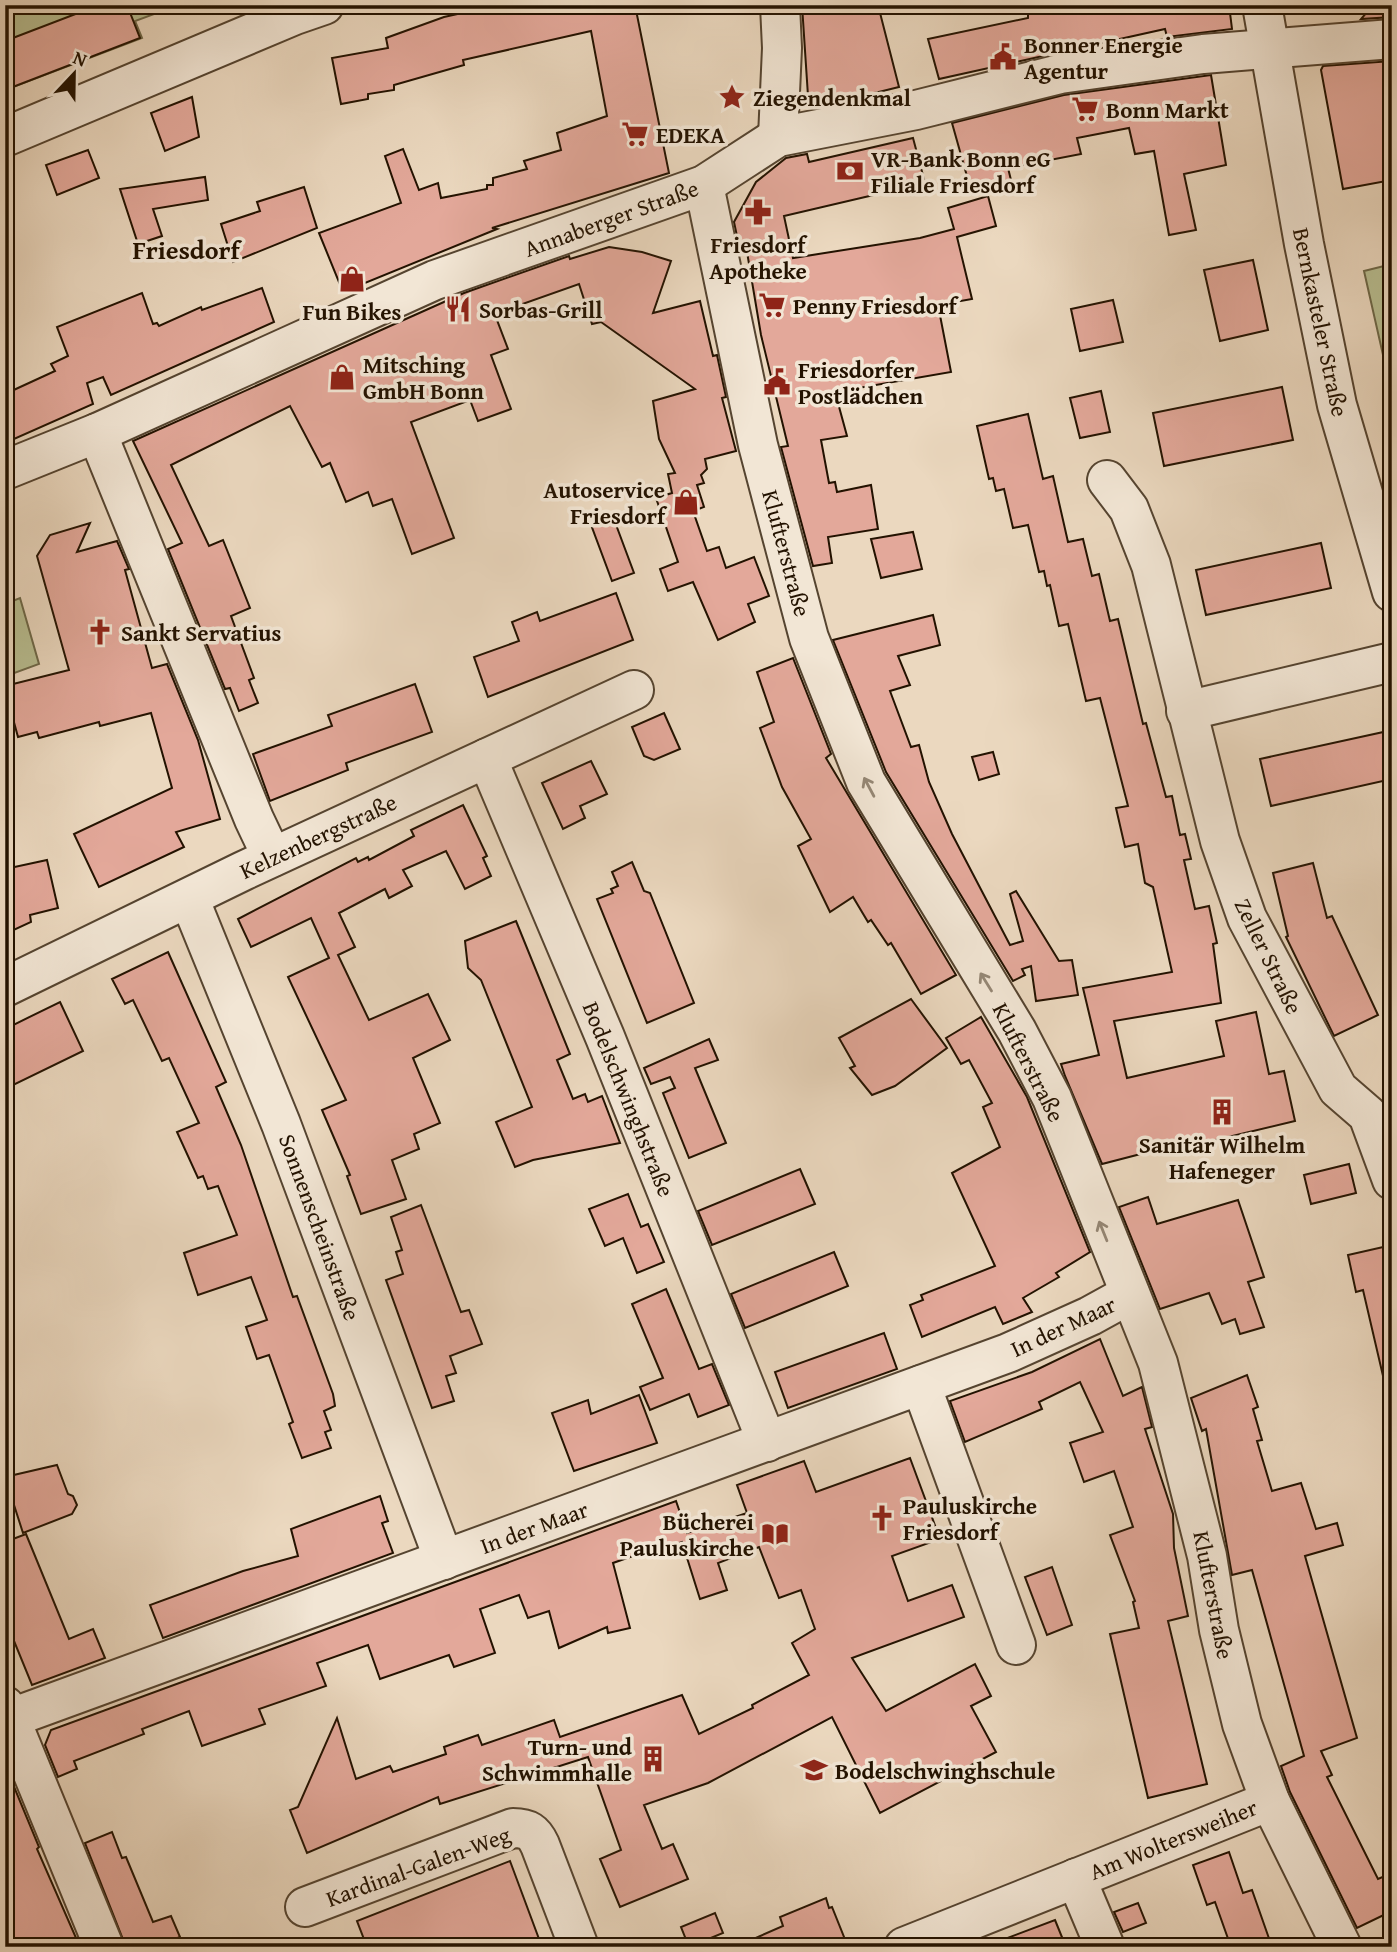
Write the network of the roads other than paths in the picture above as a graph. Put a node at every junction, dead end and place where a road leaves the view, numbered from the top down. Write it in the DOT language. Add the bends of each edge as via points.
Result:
graph roads {
  1 [pos="324,5"];
  2 [pos="780,5"];
  3 [pos="1262,5"];
  4 [pos="1392,38"];
  5 [pos="1267,47"];
  6 [pos="5,137"];
  7 [pos="778,137"];
  8 [pos="704,185"];
  9 [pos="97,433"];
  10 [pos="5,470"];
  11 [pos="1107,480"];
  12 [pos="1392,592"];
  13 [pos="1392,662"];
  14 [pos="634,690"];
  15 [pos="1186,711"];
  16 [pos="487,758"];
  17 [pos="272,857"];
  18 [pos="189,898"];
  19 [pos="5,987"];
  20 [pos="1392,1180"];
  21 [pos="1130,1294"];
  22 [pos="921,1385"];
  23 [pos="767,1442"];
  24 [pos="444,1560"];
  25 [pos="1016,1645"];
  26 [pos="8,1712"];
  27 [pos="1270,1801"];
  28 [pos="1076,1878"];
  29 [pos="305,1907"];
  30 [pos="914,1945"];
  31 [pos="104,1947"];
  32 [pos="579,1947"];
  33 [pos="1105,1947"];
  34 [pos="1342,1947"];
  1 -- 6 [label="street"];
  2 -- 7 [label="street"];
  3 -- 5 [label="street, Bernkasteler Straße"];
  4 -- 5 [label="street, Annaberger Straße"];
  5 -- 7 [label="street, Annaberger Straße" via="1060,74 916,110"];
  5 -- 12 [label="street, Bernkasteler Straße" via="1337,405"];
  7 -- 8 [label="street, Annaberger Straße"];
  8 -- 9 [label="street, Annaberger Straße" via="435,280"];
  21 -- 8 [label="street, Klufterstraße, one-way" via="1052,1098 1017,1031 866,782 809,638 765,468"];
  9 -- 10 [label="street, Annaberger Straße"];
  9 -- 17 [label="street"];
  11 -- 15 [label="street, Zeller Straße" via="1129,509 1151,565"];
  13 -- 15 [label="street"];
  14 -- 16 [label="street, Kelzenbergstraße"];
  15 -- 20 [label="street, Zeller Straße" via="1220,841 1247,918 1338,1089 1368,1115"];
  16 -- 17 [label="street, Kelzenbergstraße"];
  16 -- 23 [label="street, Bodelschwinghstraße"];
  17 -- 18 [label="street, Kelzenbergstraße"];
  18 -- 19 [label="street, Kelzenbergstraße"];
  18 -- 24 [label="street, Sonnenscheinstraße" via="281,1124"];
  21 -- 22 [label="street, In der Maar" via="1008,1353"];
  21 -- 27 [label="street, Klufterstraße" via="1158,1363 1208,1556 1219,1630 1242,1724"];
  22 -- 23 [label="street, In der Maar"];
  22 -- 25 [label="street"];
  23 -- 24 [label="street, In der Maar"];
  24 -- 26 [label="street, In der Maar"];
  26 -- 31 [label="street"];
  27 -- 28 [label="street, Am Woltersweiher"];
  27 -- 34 [label="street, Klufterstraße"];
  28 -- 30 [label="street, Am Woltersweiher"];
  28 -- 33 [label="street, Am Woltersweiher"];
  29 -- 32 [label="street, Kardinal-Galen-Weg" via="446,1852 524,1828 536,1835"];
}
